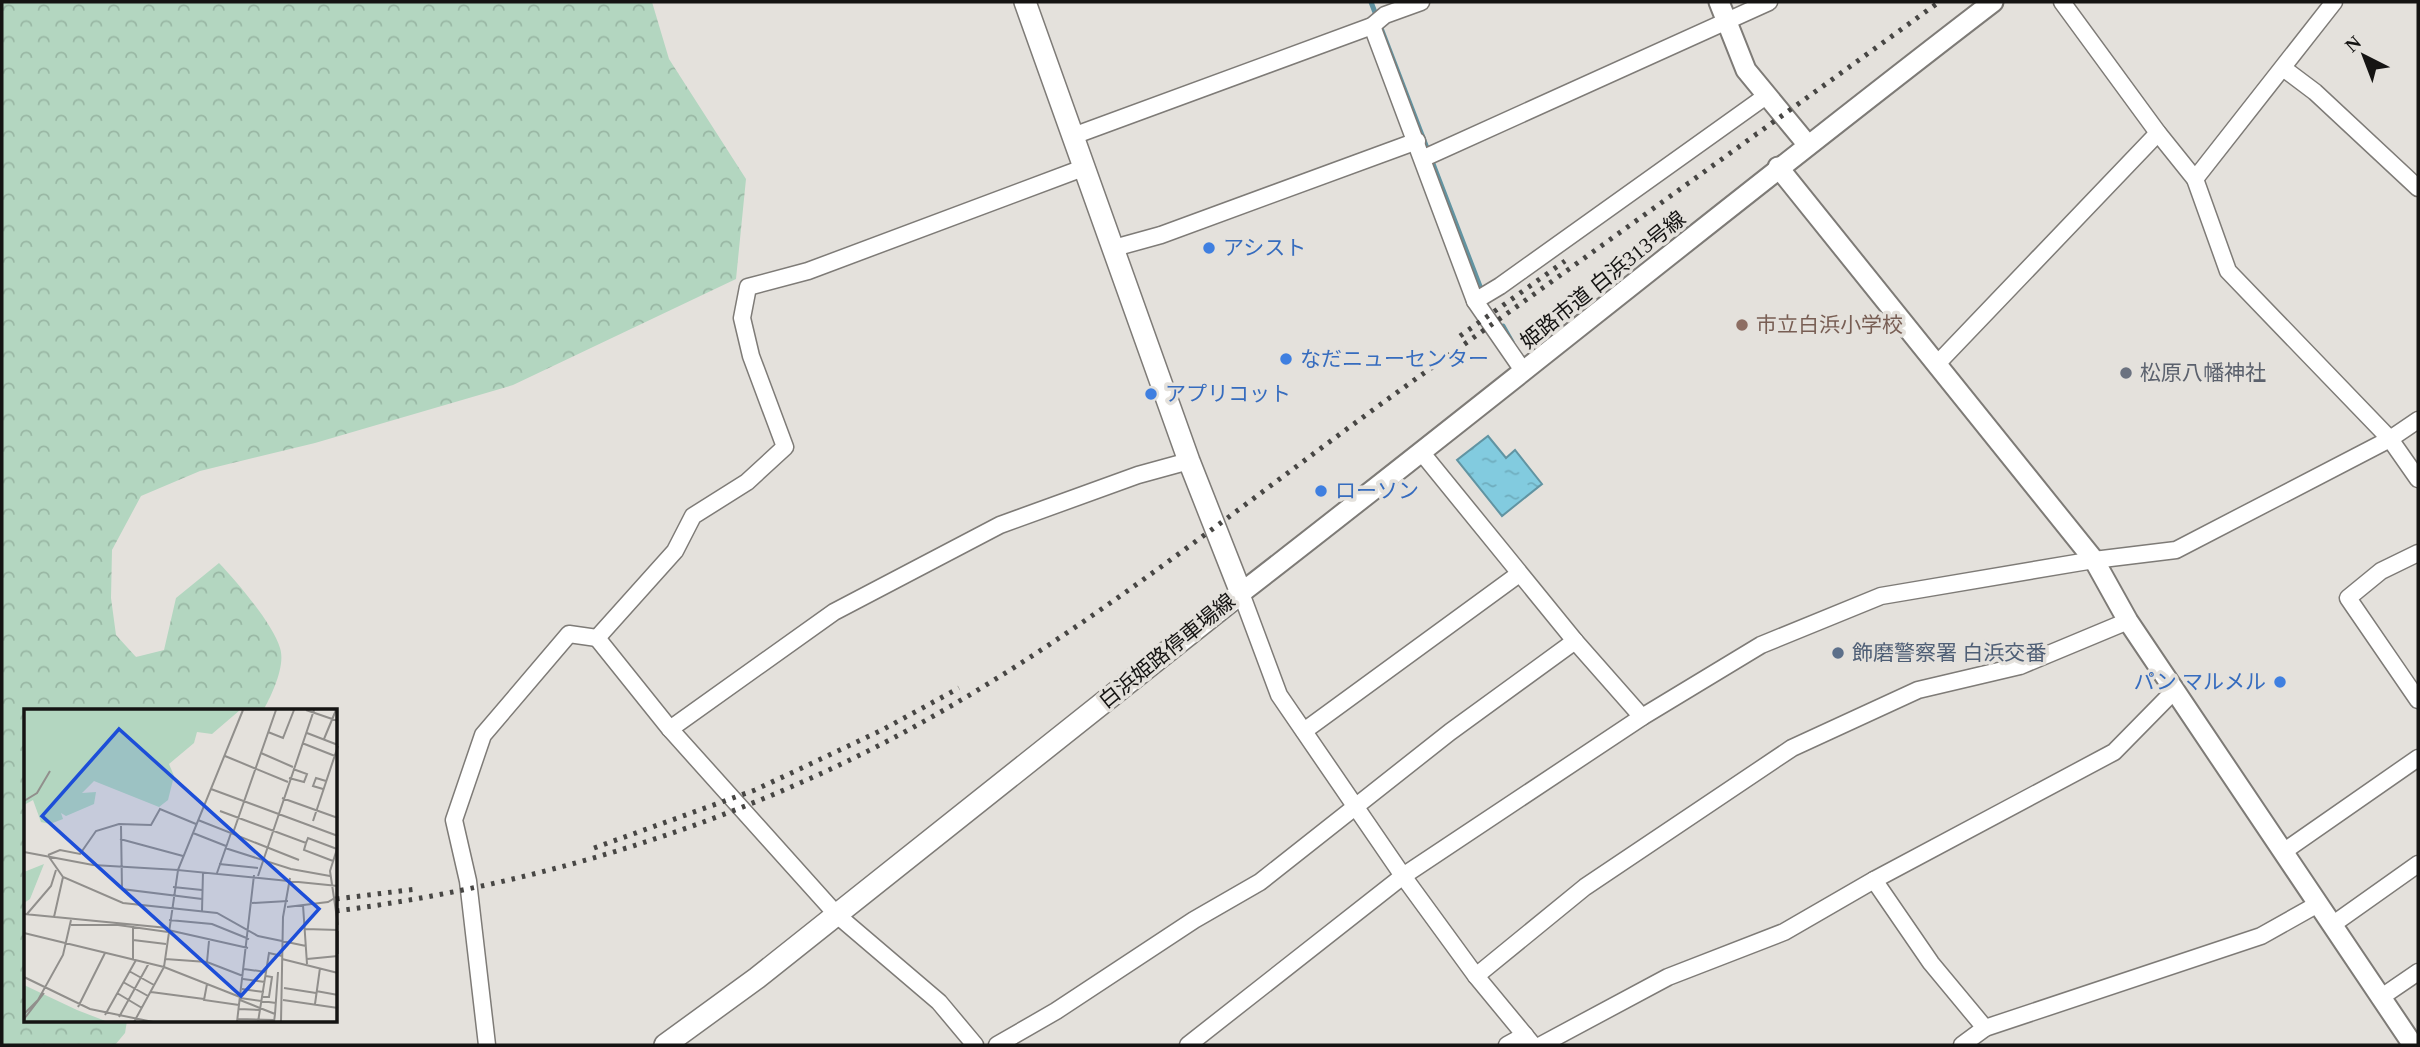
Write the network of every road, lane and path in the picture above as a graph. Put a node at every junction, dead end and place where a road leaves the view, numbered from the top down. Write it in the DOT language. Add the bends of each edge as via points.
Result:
graph roads {
  1 [pos="1025,2"];
  2 [pos="1422,2"];
  3 [pos="1718,2"];
  4 [pos="1769,2"];
  5 [pos="1993,2"];
  6 [pos="2062,2"];
  7 [pos="2334,2"];
  8 [pos="1379,14"];
  9 [pos="1726,21"];
  10 [pos="2283,68"];
  11 [pos="1766,96"];
  12 [pos="2158,133"];
  13 [pos="1073,136"];
  14 [pos="1417,141"];
  15 [pos="1807,144"];
  16 [pos="1423,158"];
  17 [pos="1778,167"];
  18 [pos="1083,168"];
  19 [pos="2195,178"];
  20 [pos="2418,188"];
  21 [pos="1114,248"];
  22 [pos="1475,301"];
  23 [pos="1937,365"];
  24 [pos="1524,372"];
  25 [pos="2418,420"];
  26 [pos="2390,439"];
  27 [pos="1422,453"];
  28 [pos="1189,461"];
  29 [pos="2418,479"];
  30 [pos="2418,553"];
  31 [pos="2094,560"];
  32 [pos="1519,574"];
  33 [pos="1241,593"];
  34 [pos="2128,621"];
  35 [pos="597,638"];
  36 [pos="1575,641"];
  37 [pos="2175,690"];
  38 [pos="2418,700"];
  39 [pos="1642,717"];
  40 [pos="670,729"];
  41 [pos="1304,731"];
  42 [pos="2418,758"];
  43 [pos="1356,807"];
  44 [pos="2283,852"];
  45 [pos="2418,864"];
  46 [pos="1403,876"];
  47 [pos="1874,880"];
  48 [pos="2318,904"];
  49 [pos="837,915"];
  50 [pos="2332,925"];
  51 [pos="2418,972"];
  52 [pos="1476,976"];
  53 [pos="2380,998"];
  54 [pos="1985,1028"];
  55 [pos="1529,1040"];
  56 [pos="487,1045"];
  57 [pos="665,1045"];
  58 [pos="975,1045"];
  59 [pos="997,1045"];
  60 [pos="1188,1045"];
  61 [pos="1507,1045"];
  62 [pos="1541,1045"];
  63 [pos="1962,1045"];
  64 [pos="2413,1045"];
  1 -- 13 [label="main road, 白浜姫路停車場線"];
  2 -- 8 [label="street"];
  3 -- 9 [label="street"];
  4 -- 9 [label="street"];
  5 -- 15 [label="street, 姫路市道 白浜313号線"];
  6 -- 12 [label="street"];
  7 -- 10 [label="street"];
  8 -- 13 [label="street"];
  8 -- 14 [label="street"];
  9 -- 11 [label="street" via="1746,70"];
  9 -- 16 [label="street"];
  10 -- 19 [label="street"];
  10 -- 20 [label="street"];
  11 -- 15 [label="street"];
  11 -- 22 [label="street"];
  12 -- 19 [label="street"];
  12 -- 23 [label="street"];
  13 -- 18 [label="main road, 白浜姫路停車場線"];
  14 -- 16 [label="street"];
  14 -- 21 [label="street"];
  15 -- 17 [label="street, 姫路市道 白浜313号線"];
  16 -- 22 [label="street"];
  17 -- 23 [label="street"];
  17 -- 24 [label="street, 姫路市道 白浜313号線"];
  18 -- 21 [label="main road, 白浜姫路停車場線"];
  18 -- 35 [label="street" via="808,271 748,287 742,318 785,447 747,482 693,516 675,551"];
  19 -- 26 [label="street" via="2228,271"];
  21 -- 28 [label="main road, 白浜姫路停車場線"];
  22 -- 24 [label="street"];
  23 -- 31 [label="street"];
  24 -- 27 [label="street, 姫路市道 白浜313号線"];
  25 -- 26 [label="street"];
  26 -- 29 [label="street"];
  26 -- 31 [label="street" via="2176,550"];
  27 -- 32 [label="street"];
  27 -- 33 [label="street, 姫路市道 白浜313号線"];
  28 -- 33 [label="main road, 白浜姫路停車場線"];
  28 -- 40 [label="street" via="1000,525 834,612"];
  30 -- 38 [label="street" via="2381,571 2348,598"];
  31 -- 34 [label="street"];
  31 -- 39 [label="street" via="1881,596 1762,645"];
  32 -- 36 [label="street"];
  32 -- 41 [label="street"];
  33 -- 41 [label="street" via="1279,695"];
  33 -- 49 [label="main road, 白浜姫路停車場線"];
  34 -- 37 [label="street"];
  34 -- 52 [label="street" via="2020,666 1918,690 1792,748 1585,887"];
  35 -- 40 [label="street"];
  35 -- 56 [label="street" via="569,635 483,735 454,820 468,881"];
  36 -- 39 [label="street"];
  36 -- 43 [label="street"];
  37 -- 44 [label="street"];
  37 -- 47 [label="street" via="2114,752"];
  39 -- 46 [label="street"];
  40 -- 49 [label="street"];
  41 -- 43 [label="street"];
  42 -- 44 [label="street"];
  43 -- 46 [label="street"];
  43 -- 59 [label="street" via="1260,882"];
  44 -- 48 [label="street"];
  45 -- 50 [label="street"];
  46 -- 52 [label="street"];
  46 -- 60 [label="street"];
  47 -- 54 [label="street" via="1931,962"];
  47 -- 62 [label="street" via="1784,932 1668,976"];
  48 -- 50 [label="street"];
  48 -- 54 [label="street" via="2261,936"];
  49 -- 57 [label="main road, 白浜姫路停車場線"];
  49 -- 58 [label="street" via="939,1002"];
  50 -- 53 [label="street"];
  51 -- 53 [label="street"];
  52 -- 55 [label="street"];
  53 -- 64 [label="street"];
  54 -- 63 [label="street"];
  55 -- 61 [label="street"];
}
